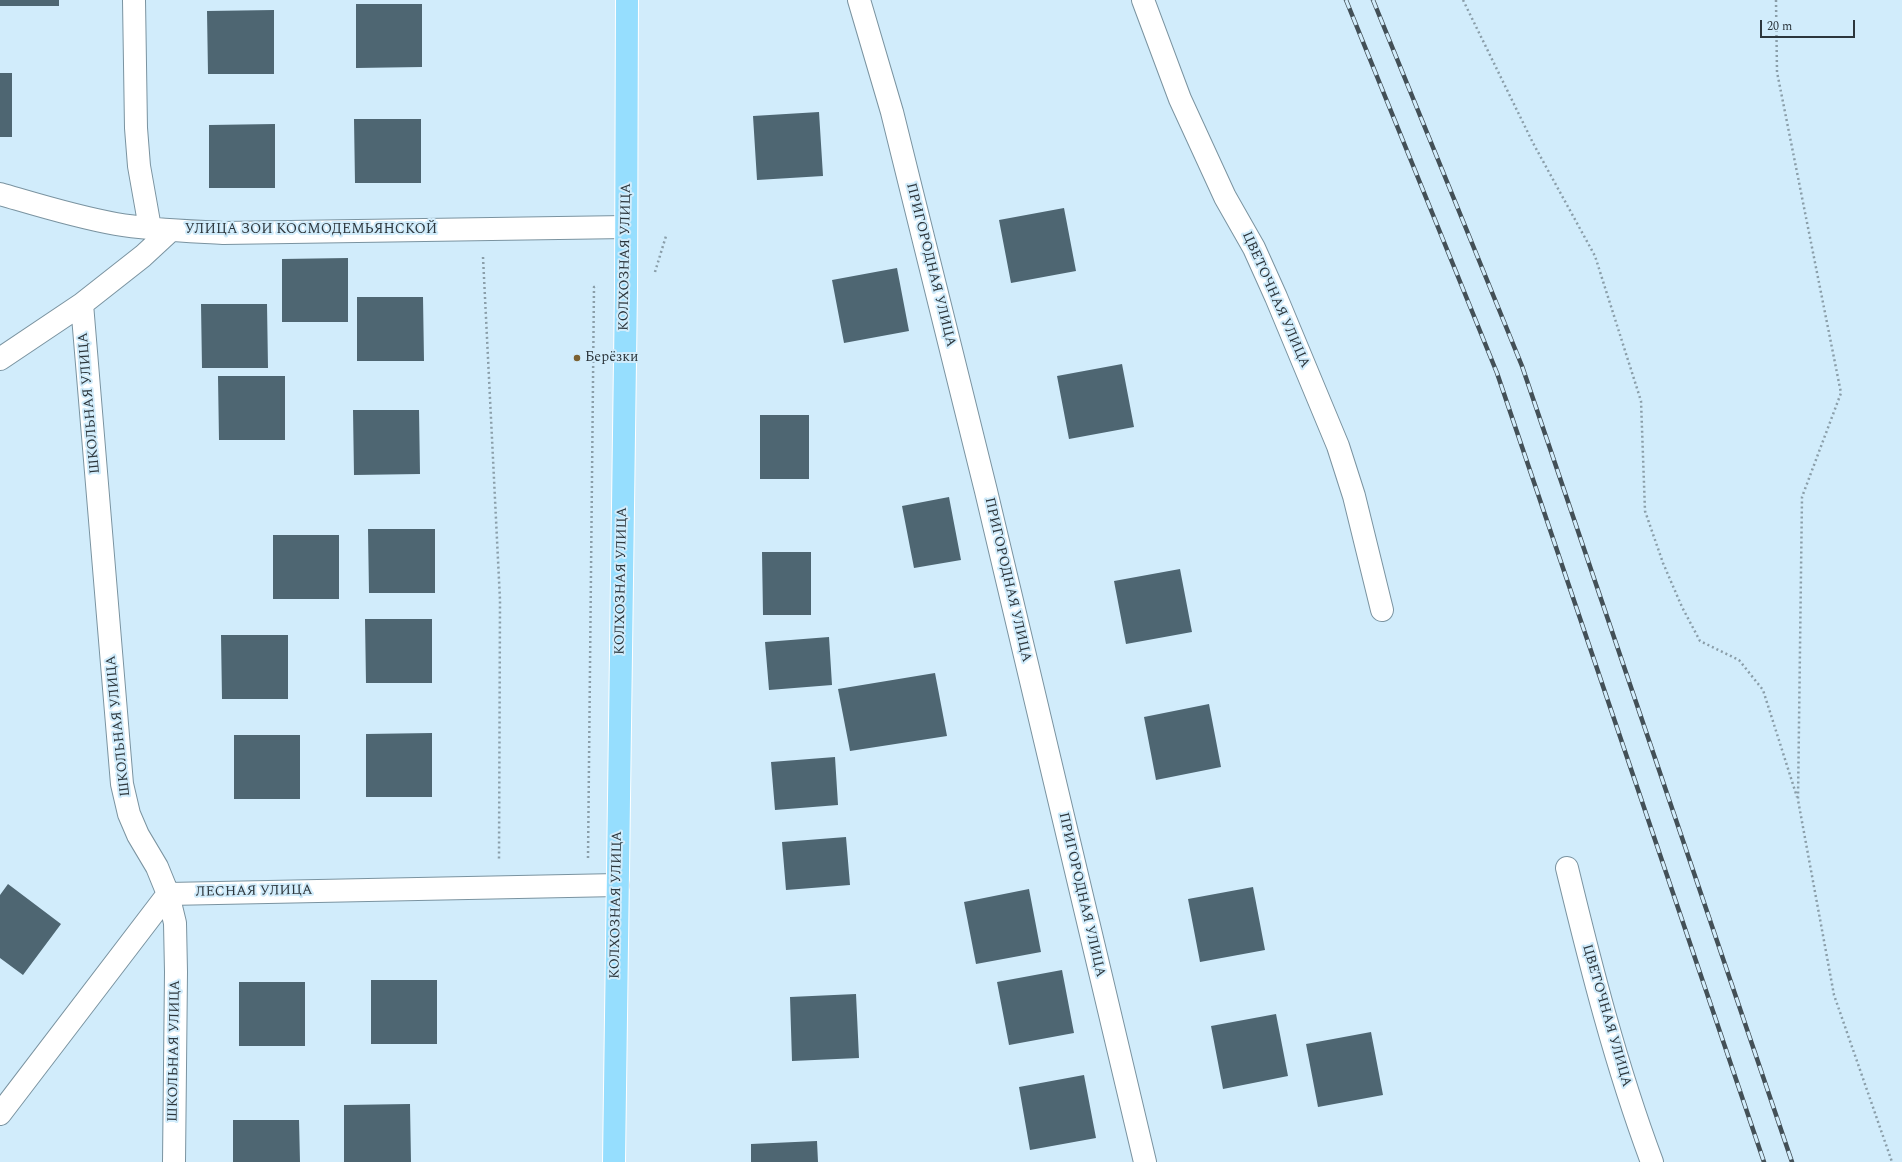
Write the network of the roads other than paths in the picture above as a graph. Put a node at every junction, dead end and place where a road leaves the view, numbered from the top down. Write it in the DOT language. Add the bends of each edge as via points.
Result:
graph roads {
  1 [pos="134,0"];
  2 [pos="627,0"];
  3 [pos="859,0"];
  4 [pos="1143,0"];
  5 [pos="0,194"];
  6 [pos="626,227"];
  7 [pos="160,230"];
  8 [pos="82,304"];
  9 [pos="0,359"];
  10 [pos="1382,610"];
  11 [pos="1567,868"];
  12 [pos="618,885"];
  13 [pos="168,894"];
  14 [pos="0,1114"];
  15 [pos="174,1162"];
  16 [pos="614,1162"];
  17 [pos="1145,1162"];
  18 [pos="1652,1162"];
  1 -- 7 [label="street" via="136,128 140,166"];
  2 -- 6 [label="main road, КОЛХОЗНАЯ УЛИЦА"];
  3 -- 17 [label="street, ПРИГОРОДНАЯ УЛИЦА" via="892,112 984,483"];
  4 -- 10 [label="street, ЦВЕТОЧНАЯ УЛИЦА" via="1180,99 1225,197 1254,248 1338,446 1354,496"];
  5 -- 7 [label="street, УЛИЦА ЗОИ КОСМОДЕМЬЯНСКОЙ" via="58,211 116,224"];
  6 -- 7 [label="street, УЛИЦА ЗОИ КОСМОДЕМЬЯНСКОЙ" via="223,232"];
  6 -- 12 [label="main road, КОЛХОЗНАЯ УЛИЦА"];
  7 -- 8 [label="street" via="143,256"];
  8 -- 9 [label="street"];
  8 -- 13 [label="street, ШКОЛЬНАЯ УЛИЦА" via="122,784 129,814"];
  11 -- 18 [label="street, ЦВЕТОЧНАЯ УЛИЦА" via="1615,1051"];
  12 -- 13 [label="street, ЛЕСНАЯ УЛИЦА"];
  12 -- 16 [label="main road, КОЛХОЗНАЯ УЛИЦА"];
  13 -- 14 [label="street"];
  13 -- 15 [label="street, ШКОЛЬНАЯ УЛИЦА" via="175,923"];
}
